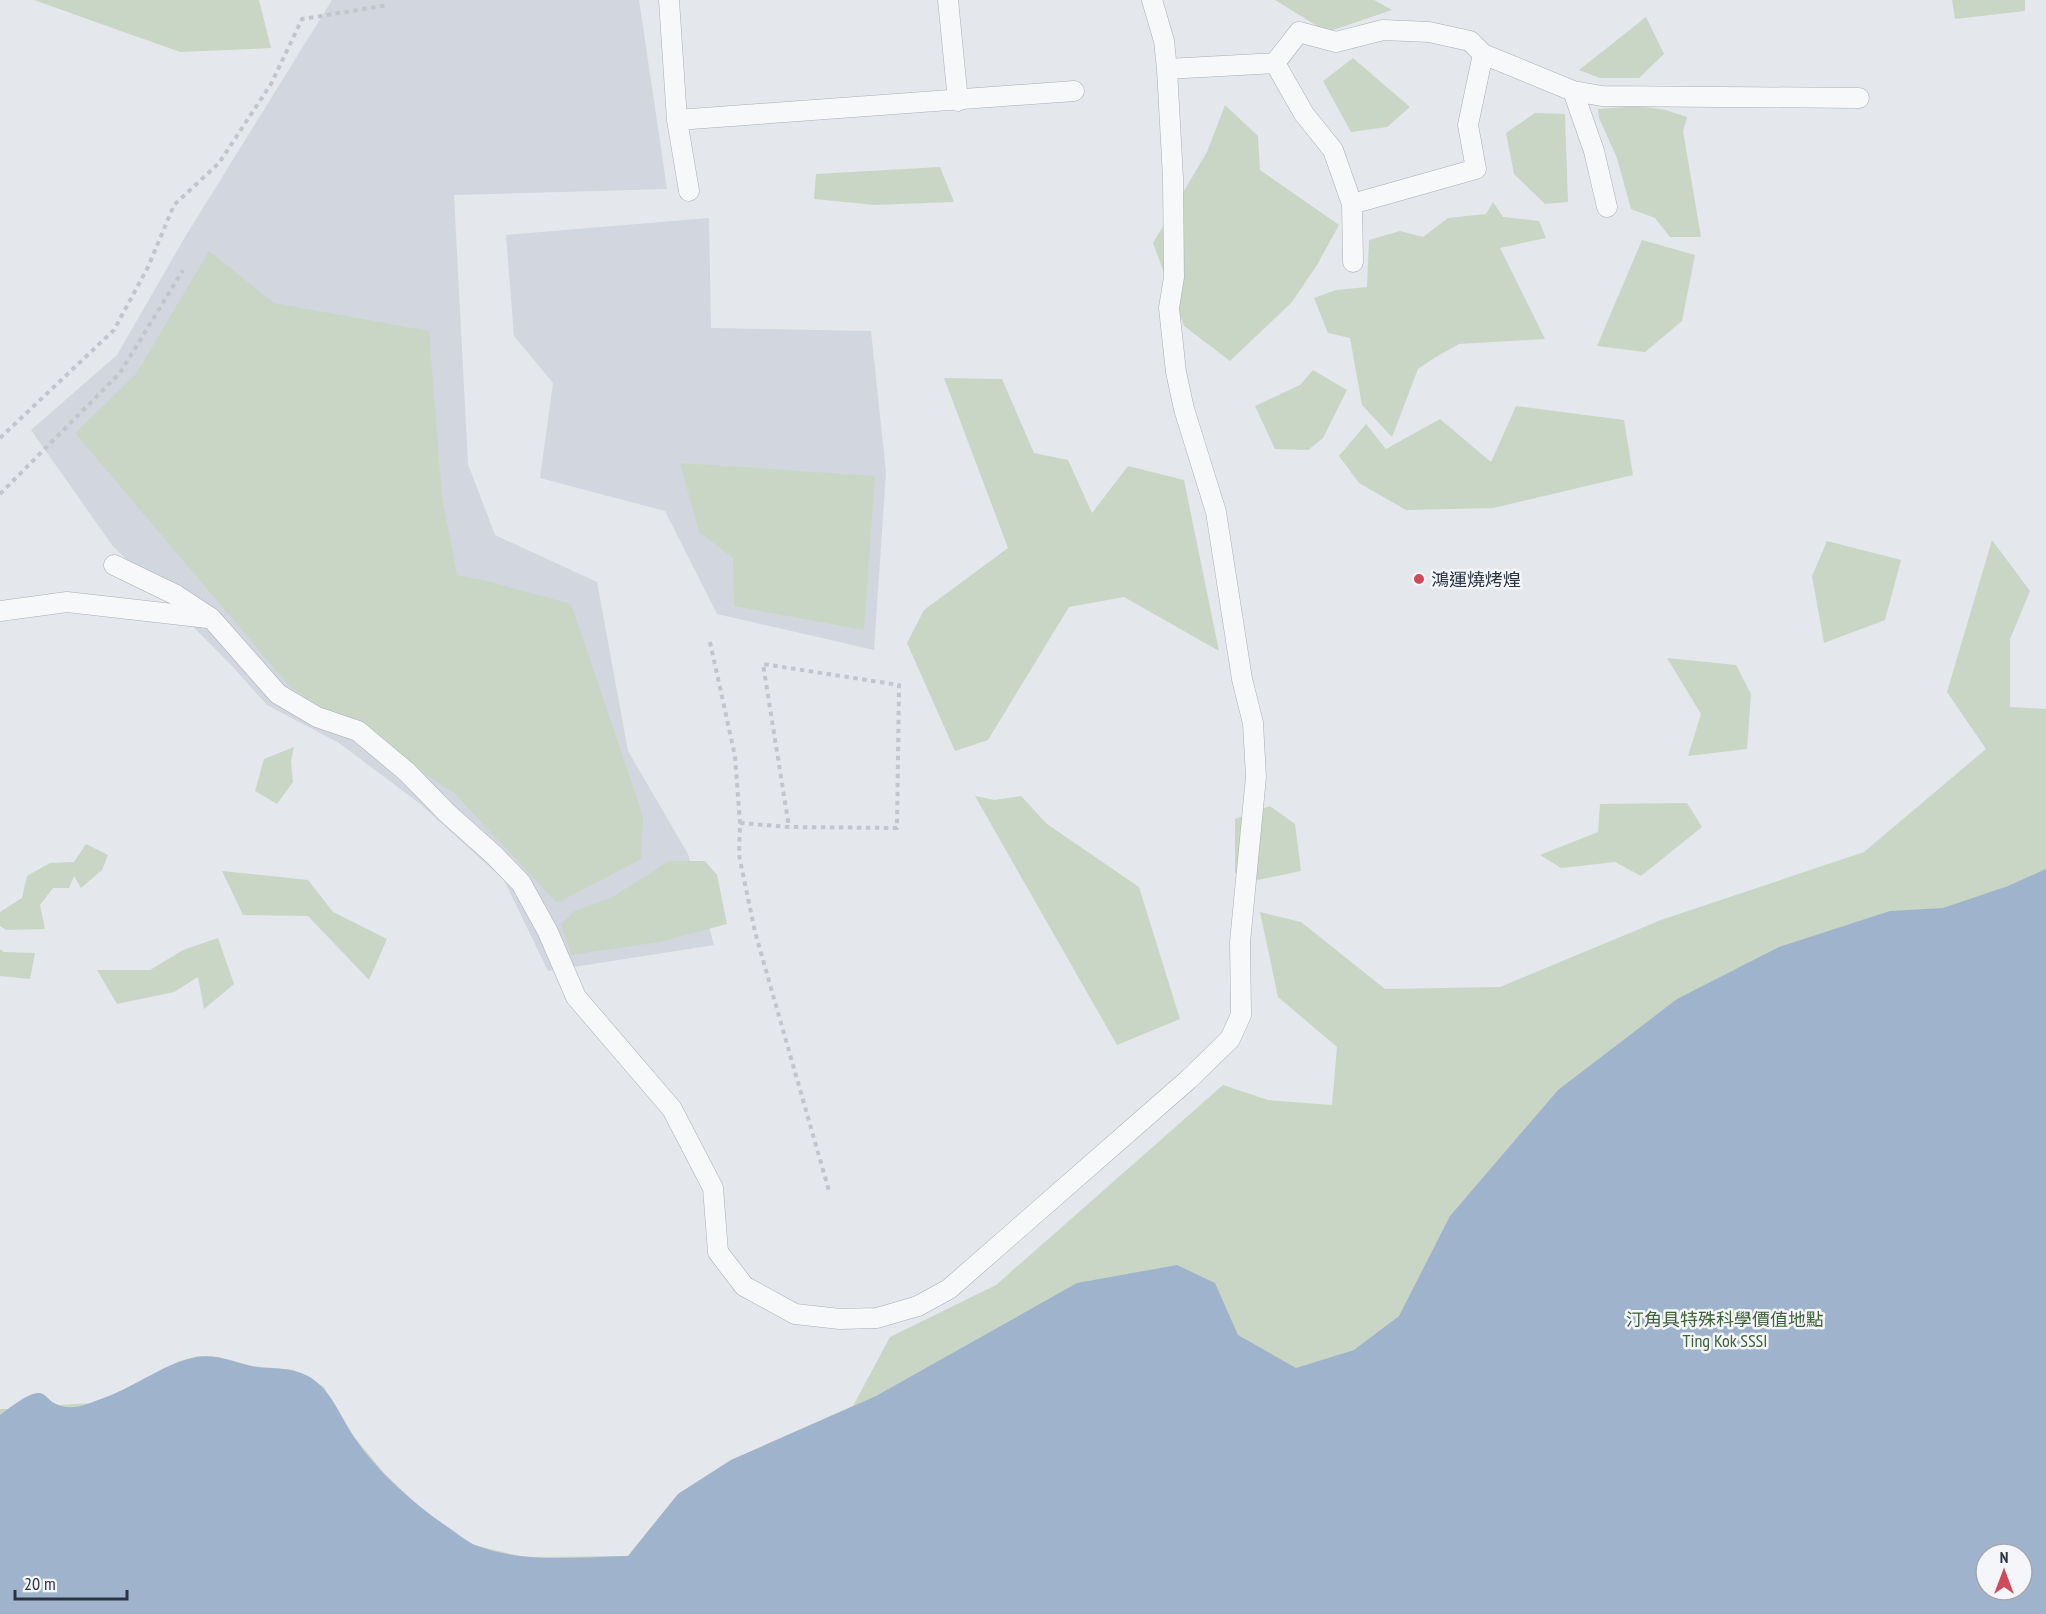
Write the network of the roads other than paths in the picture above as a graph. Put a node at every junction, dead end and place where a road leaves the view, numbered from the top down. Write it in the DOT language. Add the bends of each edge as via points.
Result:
graph roads {
  1 [pos="669,0"];
  2 [pos="948,0"];
  3 [pos="1152,0"];
  4 [pos="1483,54"];
  5 [pos="1275,63"];
  6 [pos="1167,69"];
  7 [pos="1074,91"];
  8 [pos="1573,91"];
  9 [pos="1859,98"];
  10 [pos="958,101"];
  11 [pos="677,120"];
  12 [pos="688,191"];
  13 [pos="1352,204"];
  14 [pos="1607,207"];
  15 [pos="1353,262"];
  16 [pos="114,564"];
  17 [pos="0,611"];
  18 [pos="211,618"];
  1 -- 11 [label="lane"];
  2 -- 10 [label="lane"];
  3 -- 6 [label="lane" via="1164,41"];
  4 -- 5 [label="lane" via="1470,41 1429,32 1383,30 1336,42 1299,32"];
  4 -- 8 [label="lane"];
  4 -- 13 [label="lane" via="1468,125 1476,170"];
  5 -- 6 [label="lane"];
  5 -- 13 [label="lane" via="1304,114 1333,150"];
  6 -- 18 [label="lane" via="1174,277 1169,308 1176,372 1216,512 1242,679 1253,723 1256,777 1240,942 1241,1015 1230,1039 1189,1079 949,1289 918,1306 877,1318 840,1319 795,1314 744,1286 718,1252 713,1188 672,1109 576,997 548,932 521,883 407,772 358,731 317,717 278,693"];
  7 -- 10 [label="lane"];
  8 -- 9 [label="lane" via="1602,96"];
  8 -- 14 [label="lane" via="1594,151"];
  10 -- 11 [label="lane"];
  11 -- 12 [label="lane"];
  13 -- 15 [label="lane"];
  16 -- 18 [label="lane" via="176,595"];
  17 -- 18 [label="lane" via="67,602"];
}
